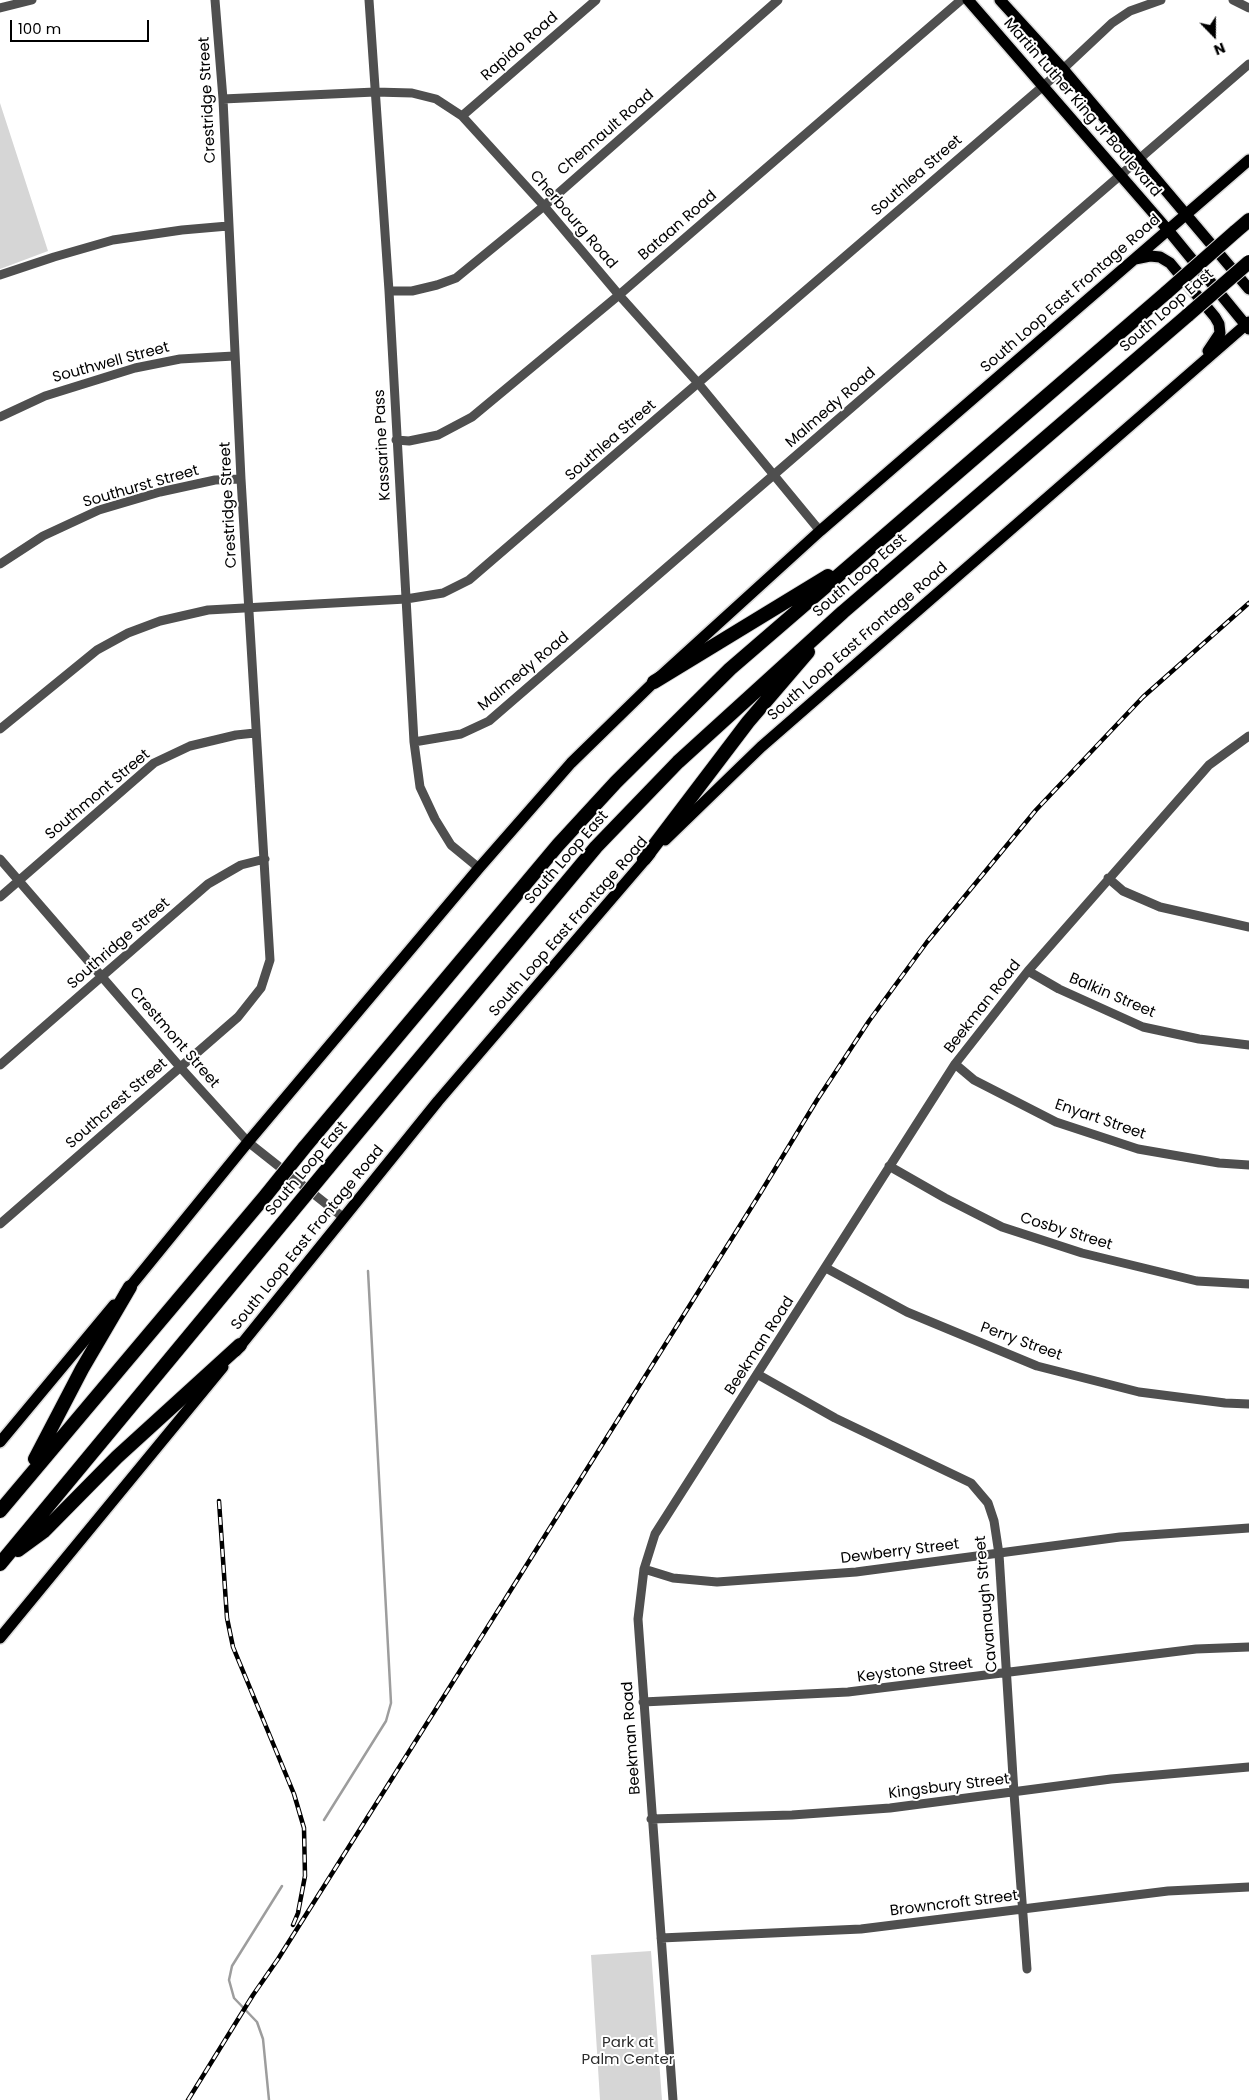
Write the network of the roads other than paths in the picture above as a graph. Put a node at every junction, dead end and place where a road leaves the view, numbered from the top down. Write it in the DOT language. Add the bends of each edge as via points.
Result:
graph roads {
  1 [pos="32,0"];
  2 [pos="216,0"];
  3 [pos="369,0"];
  4 [pos="596,0"];
  5 [pos="778,0"];
  6 [pos="961,0"];
  7 [pos="968,0"];
  8 [pos="1000,0"];
  9 [pos="1161,0"];
  10 [pos="1233,0"];
  11 [pos="0,8"];
  12 [pos="1249,8"];
  13 [pos="1249,64"];
  14 [pos="1063,69"];
  15 [pos="1042,86"];
  16 [pos="375,92"];
  17 [pos="223,99"];
  18 [pos="462,116"];
  19 [pos="1139,158"];
  20 [pos="1249,160"];
  21 [pos="1121,175"];
  22 [pos="544,206"];
  23 [pos="1187,214"];
  24 [pos="1249,220"];
  25 [pos="228,226"];
  26 [pos="1168,230"];
  27 [pos="1134,259"];
  28 [pos="1249,262"];
  29 [pos="0,275"];
  30 [pos="1249,289"];
  31 [pos="389,292"];
  32 [pos="619,295"];
  33 [pos="1248,325"];
  34 [pos="234,356"];
  35 [pos="698,383"];
  36 [pos="0,417"];
  37 [pos="1140,417"];
  38 [pos="396,440"];
  39 [pos="774,475"];
  40 [pos="241,479"];
  41 [pos="820,531"];
  42 [pos="862,555"];
  43 [pos="0,564"];
  44 [pos="406,599"];
  45 [pos="248,607"];
  46 [pos="843,612"];
  47 [pos="654,682"];
  48 [pos="0,729"];
  49 [pos="255,733"];
  50 [pos="1249,736"];
  51 [pos="414,742"];
  52 [pos="0,859"];
  53 [pos="265,859"];
  54 [pos="644,859"];
  55 [pos="479,868"];
  56 [pos="1108,878"];
  57 [pos="19,880"];
  58 [pos="0,897"];
  59 [pos="1249,927"];
  60 [pos="1028,971"];
  61 [pos="103,977"];
  62 [pos="249,1003"];
  63 [pos="1249,1045"];
  64 [pos="955,1064"];
  65 [pos="0,1065"];
  66 [pos="180,1067"];
  67 [pos="248,1142"];
  68 [pos="1249,1165"];
  69 [pos="889,1166"];
  70 [pos="344,1218"];
  71 [pos="0,1224"];
  72 [pos="826,1268"];
  73 [pos="1249,1284"];
  74 [pos="130,1287"];
  75 [pos="240,1345"];
  76 [pos="758,1374"];
  77 [pos="1249,1404"];
  78 [pos="0,1442"];
  79 [pos="20,1486"];
  80 [pos="0,1511"];
  81 [pos="1249,1528"];
  82 [pos="999,1554"];
  83 [pos="1,1563"];
  84 [pos="644,1568"];
  85 [pos="0,1638"];
  86 [pos="1249,1647"];
  87 [pos="1007,1674"];
  88 [pos="644,1702"];
  89 [pos="1249,1767"];
  90 [pos="1014,1793"];
  91 [pos="651,1819"];
  92 [pos="1249,1886"];
  93 [pos="1024,1910"];
  94 [pos="661,1938"];
  95 [pos="1027,1969"];
  96 [pos="673,2100"];
  1 -- 11 [label="street"];
  2 -- 17 [label="street, Crestridge Street"];
  3 -- 16 [label="street, Kassarine Pass"];
  4 -- 18 [label="street, Rapido Road"];
  5 -- 22 [label="street, Chennault Road"];
  6 -- 32 [label="street, Bataan Road"];
  7 -- 15 [label="main road, Martin Luther King Jr Boulevard"];
  8 -- 14 [label="main road, Martin Luther King Jr Boulevard"];
  9 -- 14 [label="street, Southlea Street" via="1130,11 1112,23"];
  10 -- 12 [label="street"];
  13 -- 19 [label="street, Malmedy Road"];
  14 -- 15 [label="street, Southlea Street"];
  14 -- 19 [label="main road, Martin Luther King Jr Boulevard"];
  15 -- 21 [label="main road, Martin Luther King Jr Boulevard"];
  15 -- 35 [label="street, Southlea Street"];
  16 -- 17 [label="street, Cherbourg Road"];
  16 -- 18 [label="street, Cherbourg Road" via="412,93 436,99"];
  16 -- 31 [label="street, Kassarine Pass"];
  17 -- 25 [label="street, Crestridge Street"];
  18 -- 22 [label="street, Cherbourg Road"];
  19 -- 21 [label="street, Malmedy Road"];
  19 -- 23 [label="main road, Martin Luther King Jr Boulevard"];
  20 -- 23 [label="main road, South Loop East Frontage Road"];
  21 -- 26 [label="main road, Martin Luther King Jr Boulevard"];
  21 -- 39 [label="street, Malmedy Road"];
  22 -- 31 [label="street, Chennault Road" via="456,278 412,291"];
  22 -- 32 [label="street, Cherbourg Road"];
  23 -- 26 [label="main road, South Loop East Frontage Road"];
  23 -- 30 [label="main road, Martin Luther King Jr Boulevard"];
  24 -- 42 [label="highway, South Loop East, bridge"];
  25 -- 29 [label="street" via="113,240"];
  25 -- 34 [label="street, Crestridge Street"];
  26 -- 27 [label="main road, South Loop East Frontage Road"];
  26 -- 33 [label="main road, Martin Luther King Jr Boulevard"];
  27 -- 37 [label="main road" via="1150,256 1170,263 1216,317 1220,333 1212,348 1152,400"];
  27 -- 41 [label="main road, South Loop East Frontage Road"];
  28 -- 46 [label="highway, South Loop East, bridge"];
  31 -- 38 [label="street, Kassarine Pass"];
  32 -- 35 [label="street, Cherbourg Road"];
  32 -- 38 [label="street, Bataan Road" via="472,417 438,435 409,441"];
  33 -- 37 [label="main road, South Loop East Frontage Road"];
  34 -- 36 [label="street, Southwell Street" via="180,359 135,368 45,396"];
  34 -- 40 [label="street, Crestridge Street"];
  35 -- 39 [label="street, Cherbourg Road"];
  35 -- 44 [label="street, Southlea Street" via="469,580 443,592"];
  37 -- 54 [label="main road, South Loop East Frontage Road" via="761,747"];
  38 -- 44 [label="street, Kassarine Pass"];
  39 -- 41 [label="street, Cherbourg Road"];
  39 -- 51 [label="street, Malmedy Road" via="489,721 461,734"];
  40 -- 43 [label="street, Southurst Street" via="215,480 160,492 99,510 43,536"];
  40 -- 45 [label="street, Crestridge Street"];
  41 -- 47 [label="main road, South Loop East Frontage Road"];
  42 -- 47 [label="highway"];
  42 -- 79 [label="highway, South Loop East, bridge" via="730,669 558,845"];
  44 -- 45 [label="street, Southlea Street"];
  44 -- 51 [label="street, Kassarine Pass"];
  45 -- 48 [label="street, Southlea Street" via="208,610 160,621 128,633 75,666"];
  45 -- 49 [label="street, Crestridge Street"];
  46 -- 54 [label="highway" via="748,722"];
  46 -- 83 [label="highway, South Loop East, bridge" via="678,762 596,847"];
  47 -- 55 [label="main road, South Loop East Frontage Road" via="571,763"];
  49 -- 53 [label="street, Crestridge Street"];
  49 -- 57 [label="street, Southmont Street" via="190,746 154,763"];
  50 -- 56 [label="street, Beekman Road" via="1210,765"];
  51 -- 55 [label="street, Kassarine Pass" via="420,787 435,819 451,846"];
  52 -- 57 [label="street, Crestmont Street"];
  53 -- 61 [label="street, Southridge Street" via="241,865 208,884"];
  53 -- 62 [label="street, Crestridge Street" via="270,960 261,988"];
  54 -- 70 [label="main road, South Loop East Frontage Road"];
  55 -- 67 [label="main road, South Loop East Frontage Road"];
  56 -- 59 [label="street" via="1123,891 1160,907"];
  56 -- 60 [label="street, Beekman Road"];
  57 -- 58 [label="street, Southmont Street"];
  57 -- 61 [label="street, Crestmont Street"];
  60 -- 63 [label="street, Balkin Street" via="1143,1027"];
  60 -- 64 [label="street, Beekman Road"];
  61 -- 65 [label="street, Southridge Street"];
  61 -- 66 [label="street, Crestmont Street"];
  62 -- 66 [label="street, Southcrest Street" via="238,1017"];
  64 -- 68 [label="street, Enyart Street" via="974,1080 1056,1122 1138,1149"];
  64 -- 69 [label="street, Beekman Road"];
  66 -- 67 [label="street, Crestmont Street"];
  66 -- 71 [label="street, Southcrest Street"];
  67 -- 70 [label="street, Crestmont Street"];
  67 -- 74 [label="main road, South Loop East Frontage Road"];
  69 -- 72 [label="street, Beekman Road"];
  69 -- 73 [label="street, Cosby Street" via="1002,1227 1082,1253 1197,1281"];
  70 -- 75 [label="main road, South Loop East Frontage Road"];
  72 -- 76 [label="street, Beekman Road"];
  72 -- 77 [label="street, Perry Street" via="908,1312 1037,1366 1139,1392"];
  74 -- 78 [label="main road, South Loop East Frontage Road"];
  74 -- 79 [label="highway"];
  75 -- 83 [label="highway" via="117,1457 44,1531"];
  75 -- 85 [label="main road, South Loop East Frontage Road"];
  76 -- 82 [label="street, Cavanaugh Street" via="835,1418 971,1483 988,1503"];
  76 -- 84 [label="street, Beekman Road" via="655,1534"];
  79 -- 80 [label="highway, South Loop East"];
  81 -- 82 [label="street, Dewberry Street" via="1120,1537"];
  82 -- 84 [label="street, Dewberry Street" via="856,1572 717,1582 673,1578"];
  82 -- 87 [label="street, Cavanaugh Street"];
  84 -- 88 [label="street, Beekman Road" via="638,1619"];
  86 -- 87 [label="street, Keystone Street" via="1196,1649"];
  87 -- 88 [label="street, Keystone Street" via="848,1692"];
  87 -- 90 [label="street, Cavanaugh Street"];
  88 -- 91 [label="street, Beekman Road"];
  89 -- 90 [label="street, Kingsbury Street" via="1110,1779"];
  90 -- 91 [label="street, Kingsbury Street" via="890,1808"];
  90 -- 93 [label="street, Cavanaugh Street"];
  91 -- 94 [label="street, Beekman Road"];
  92 -- 93 [label="street, Browncroft Street" via="1168,1891"];
  93 -- 94 [label="street, Browncroft Street" via="861,1929"];
  93 -- 95 [label="street, Cavanaugh Street"];
  94 -- 96 [label="street, Beekman Road"];
}
